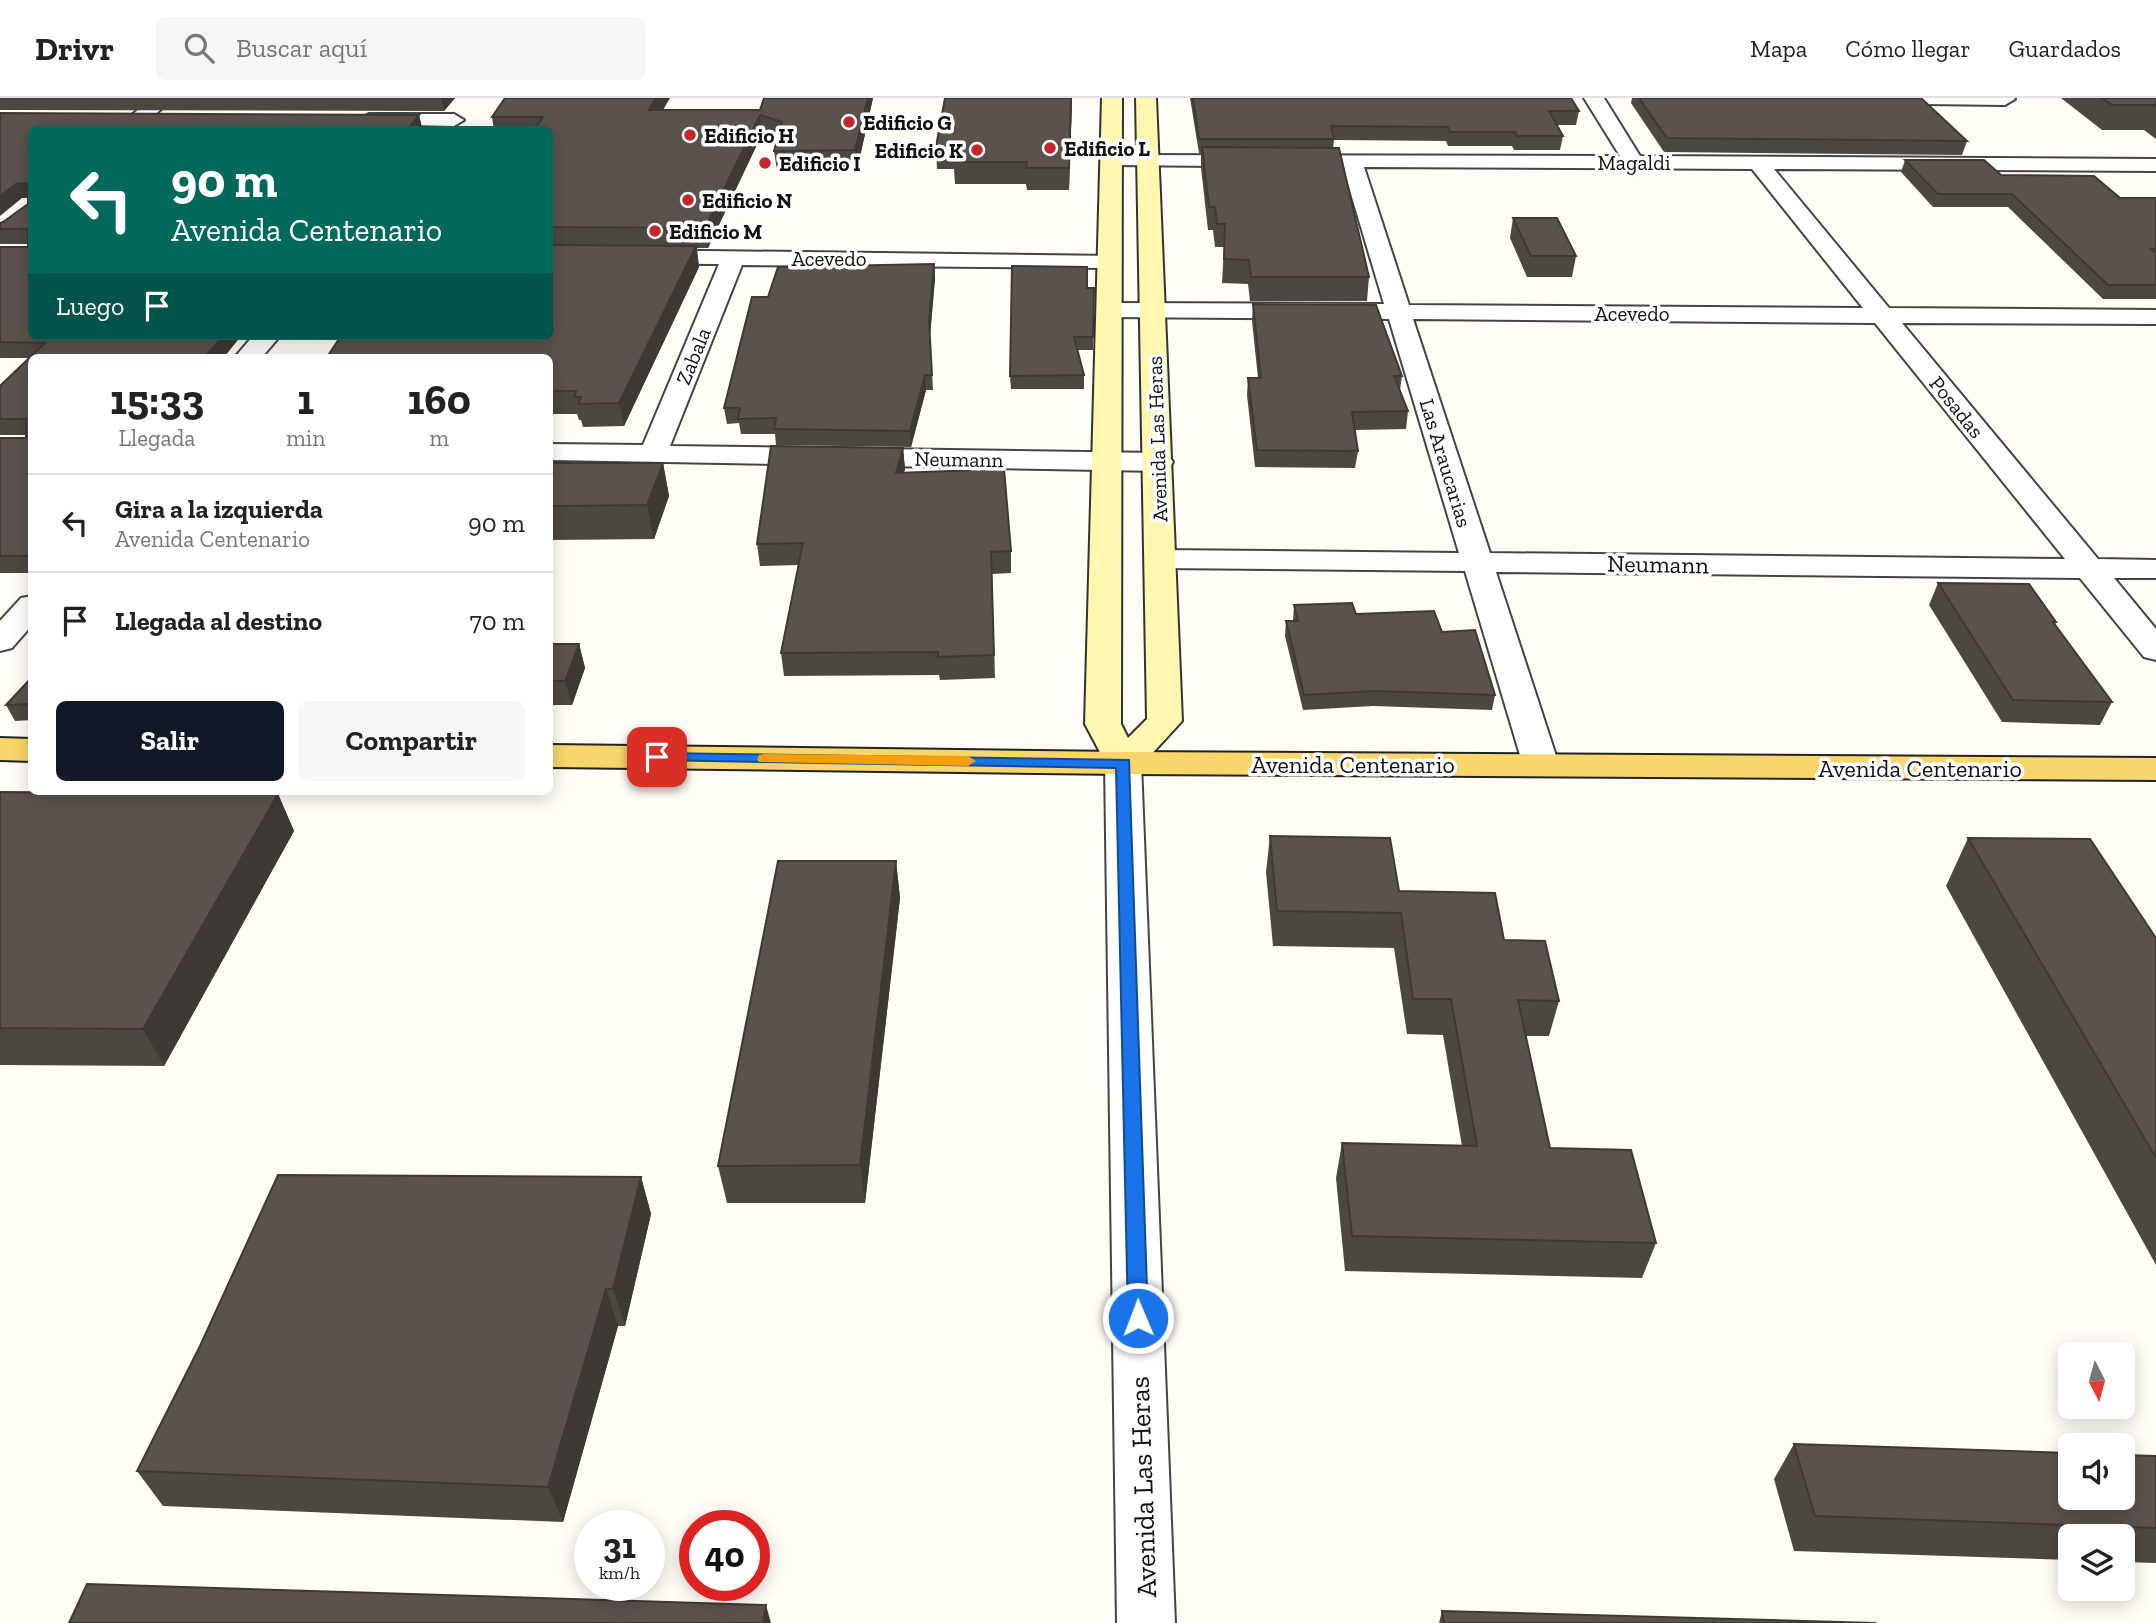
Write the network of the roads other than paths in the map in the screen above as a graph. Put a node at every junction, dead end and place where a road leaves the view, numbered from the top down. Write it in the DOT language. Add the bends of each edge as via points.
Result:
graph roads {
  1 [pos="164,98"];
  2 [pos="1112,98"];
  3 [pos="1146,98"];
  4 [pos="1594,98"];
  5 [pos="1923,98"];
  6 [pos="2005,99"];
  7 [pos="166,118"];
  8 [pos="455,118"];
  9 [pos="344,120"];
  10 [pos="124,122"];
  11 [pos="1111,159"];
  12 [pos="1148,159"];
  13 [pos="1351,160"];
  14 [pos="1634,162"];
  15 [pos="1758,163"];
  16 [pos="2156,165"];
  17 [pos="553,256"];
  18 [pos="733,258"];
  19 [pos="1109,261"];
  20 [pos="1109,310"];
  21 [pos="1153,310"];
  22 [pos="1399,312"];
  23 [pos="1882,315"];
  24 [pos="2156,317"];
  25 [pos="263,340"];
  26 [pos="251,354"];
  27 [pos="553,452"];
  28 [pos="653,454"];
  29 [pos="1108,461"];
  30 [pos="1159,462"];
  31 [pos="1160,559"];
  32 [pos="1478,563"];
  33 [pos="2089,569"];
  34 [pos="2156,569"];
  35 [pos="28,610"];
  36 [pos="0,641"];
  37 [pos="2156,650"];
  38 [pos="0,749"];
  39 [pos="28,750"];
  40 [pos="553,756"];
  41 [pos="1123,763"];
  42 [pos="1541,765"];
  43 [pos="2156,769"];
  44 [pos="1146,1623"];
  1 -- 10 [label="street"];
  2 -- 11 [label="main road, Avenida Las Heras"];
  3 -- 12 [label="main road, Avenida Las Heras"];
  4 -- 14 [label="street"];
  5 -- 6 [label="street"];
  7 -- 10 [label="street"];
  8 -- 9 [label="street"];
  11 -- 12 [label="street, Magaldi"];
  11 -- 19 [label="main road, Avenida Las Heras"];
  12 -- 13 [label="street, Magaldi"];
  12 -- 21 [label="main road, Avenida Las Heras"];
  13 -- 14 [label="street, Magaldi"];
  13 -- 22 [label="street, Las Araucarias"];
  14 -- 15 [label="street, Magaldi"];
  15 -- 16 [label="street, Magaldi"];
  15 -- 23 [label="street, Posadas"];
  17 -- 18 [label="street, Acevedo"];
  18 -- 19 [label="street, Acevedo"];
  18 -- 28 [label="street, Zabala"];
  19 -- 20 [label="main road, Avenida Las Heras"];
  20 -- 21 [label="street, Acevedo"];
  20 -- 29 [label="main road, Avenida Las Heras"];
  21 -- 22 [label="street, Acevedo"];
  21 -- 30 [label="main road, Avenida Las Heras"];
  22 -- 23 [label="street, Acevedo"];
  22 -- 32 [label="street, Las Araucarias"];
  23 -- 24 [label="street, Acevedo"];
  23 -- 33 [label="street, Posadas"];
  25 -- 26 [label="street"];
  27 -- 28 [label="street, Neumann"];
  28 -- 29 [label="street, Neumann"];
  29 -- 30 [label="street, Neumann"];
  29 -- 41 [label="main road, Avenida Las Heras" via="1102,724"];
  30 -- 31 [label="main road, Avenida Las Heras"];
  31 -- 32 [label="street, Neumann"];
  31 -- 41 [label="main road, Avenida Las Heras" via="1165,721"];
  32 -- 33 [label="street, Neumann"];
  32 -- 42 [label="street, Las Araucarias"];
  33 -- 34 [label="street, Neumann"];
  33 -- 37 [label="street, Posadas"];
  35 -- 36 [label="street"];
  38 -- 39 [label="main road"];
  40 -- 41 [label="main road, Avenida Centenario"];
  41 -- 42 [label="main road, Avenida Centenario"];
  41 -- 44 [label="street, Avenida Las Heras"];
  42 -- 43 [label="main road, Avenida Centenario"];
}
